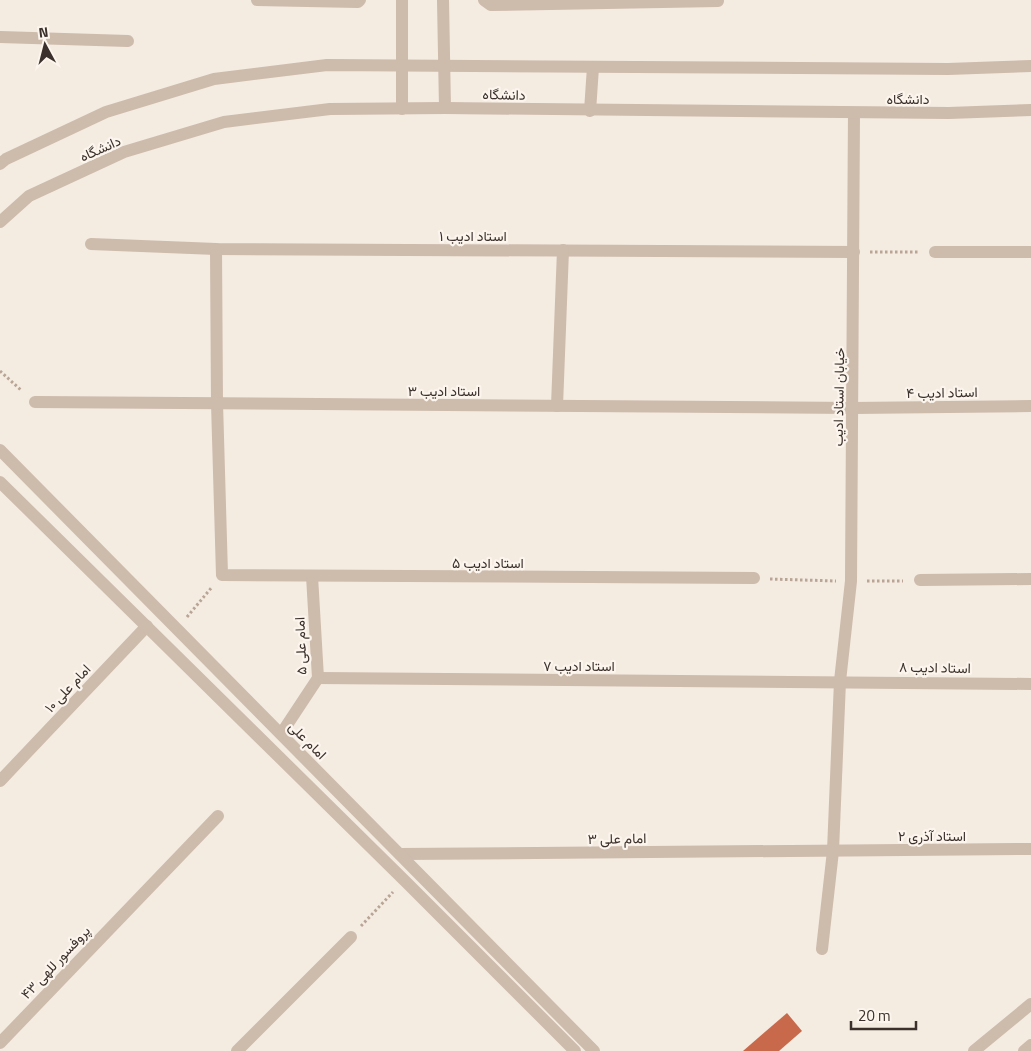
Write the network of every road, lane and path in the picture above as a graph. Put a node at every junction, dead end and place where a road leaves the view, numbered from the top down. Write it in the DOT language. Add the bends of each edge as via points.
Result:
graph roads {
  1 [pos="257,0"];
  2 [pos="360,0"];
  3 [pos="402,0"];
  4 [pos="443,0"];
  5 [pos="484,0"];
  6 [pos="718,1"];
  7 [pos="0,37"];
  8 [pos="128,41"];
  9 [pos="444,65"];
  10 [pos="401,66"];
  11 [pos="1031,66"];
  12 [pos="593,67"];
  13 [pos="445,108"];
  14 [pos="402,109"];
  15 [pos="1031,110"];
  16 [pos="590,111"];
  17 [pos="854,113"];
  18 [pos="0,164"];
  19 [pos="0,222"];
  20 [pos="91,244"];
  21 [pos="216,249"];
  22 [pos="563,250"];
  23 [pos="854,252"];
  24 [pos="935,252"];
  25 [pos="1031,252"];
  26 [pos="0,371"];
  27 [pos="35,402"];
  28 [pos="217,404"];
  29 [pos="557,406"];
  30 [pos="1031,406"];
  31 [pos="853,408"];
  32 [pos="0,450"];
  33 [pos="0,482"];
  34 [pos="222,575"];
  35 [pos="312,576"];
  36 [pos="754,578"];
  37 [pos="1031,579"];
  38 [pos="920,580"];
  39 [pos="147,626"];
  40 [pos="177,629"];
  41 [pos="318,678"];
  42 [pos="840,681"];
  43 [pos="1031,684"];
  44 [pos="281,734"];
  45 [pos="0,781"];
  46 [pos="218,816"];
  47 [pos="1031,849"];
  48 [pos="833,850"];
  49 [pos="400,854"];
  50 [pos="404,880"];
  51 [pos="350,937"];
  52 [pos="822,949"];
  53 [pos="1031,1004"];
  54 [pos="0,1043"];
  55 [pos="1031,1045"];
  56 [pos="240,1049"];
  57 [pos="575,1051"];
  58 [pos="594,1051"];
  59 [pos="974,1051"];
  60 [pos="1024,1051"];
  1 -- 2 [label="street"];
  3 -- 10 [label="street"];
  4 -- 9 [label="street"];
  5 -- 6 [label="street" via="491,5"];
  7 -- 8 [label="street"];
  9 -- 10 [label="street, دانشگاه"];
  9 -- 12 [label="street, دانشگاه"];
  9 -- 13 [label="street"];
  10 -- 14 [label="street"];
  10 -- 18 [label="street, دانشگاه" via="327,65 214,79 106,112"];
  11 -- 12 [label="street, دانشگاه" via="948,69"];
  12 -- 16 [label="street"];
  13 -- 14 [label="street, دانشگاه"];
  13 -- 16 [label="street, دانشگاه"];
  14 -- 19 [label="street, دانشگاه" via="330,109 224,122 124,152 29,196"];
  15 -- 17 [label="street, دانشگاه"];
  16 -- 17 [label="street, دانشگاه"];
  17 -- 23 [label="street, خیابان استاد ادیب"];
  20 -- 21 [label="street, استاد ادیب ۱"];
  21 -- 22 [label="street, استاد ادیب ۱"];
  21 -- 28 [label="street"];
  22 -- 23 [label="street, استاد ادیب ۱"];
  22 -- 29 [label="street"];
  23 -- 24 [label="path"];
  23 -- 31 [label="street, خیابان استاد ادیب"];
  24 -- 25 [label="street"];
  26 -- 27 [label="path"];
  27 -- 28 [label="street, استاد ادیب ۳"];
  28 -- 29 [label="street, استاد ادیب ۳"];
  28 -- 34 [label="street"];
  29 -- 31 [label="street, استاد ادیب ۳"];
  30 -- 31 [label="street, استاد ادیب ۴"];
  31 -- 42 [label="street, خیابان استاد ادیب" via="851,581"];
  32 -- 40 [label="street, امام علی"];
  33 -- 39 [label="street"];
  34 -- 35 [label="street, استاد ادیب ۵"];
  34 -- 40 [label="path"];
  35 -- 36 [label="street, استاد ادیب ۵"];
  35 -- 41 [label="street, امام علی ۵"];
  37 -- 38 [label="street"];
  39 -- 45 [label="street, امام علی ۱۰"];
  39 -- 50 [label="street"];
  40 -- 44 [label="street, امام علی"];
  41 -- 42 [label="street, استاد ادیب ۷"];
  41 -- 44 [label="street, امام علی ۵"];
  42 -- 43 [label="street, استاد ادیب ۸"];
  42 -- 48 [label="street, خیابان استاد ادیب"];
  44 -- 49 [label="street, امام علی"];
  46 -- 54 [label="street, پروفسور للهی ۴۳"];
  47 -- 48 [label="street, استاد آذری ۲"];
  48 -- 49 [label="street, امام علی ۳"];
  48 -- 52 [label="street, خیابان استاد ادیب"];
  49 -- 58 [label="street, امام علی"];
  50 -- 51 [label="path"];
  50 -- 57 [label="street"];
  51 -- 56 [label="street"];
  53 -- 59 [label="street"];
  55 -- 60 [label="street"];
}
